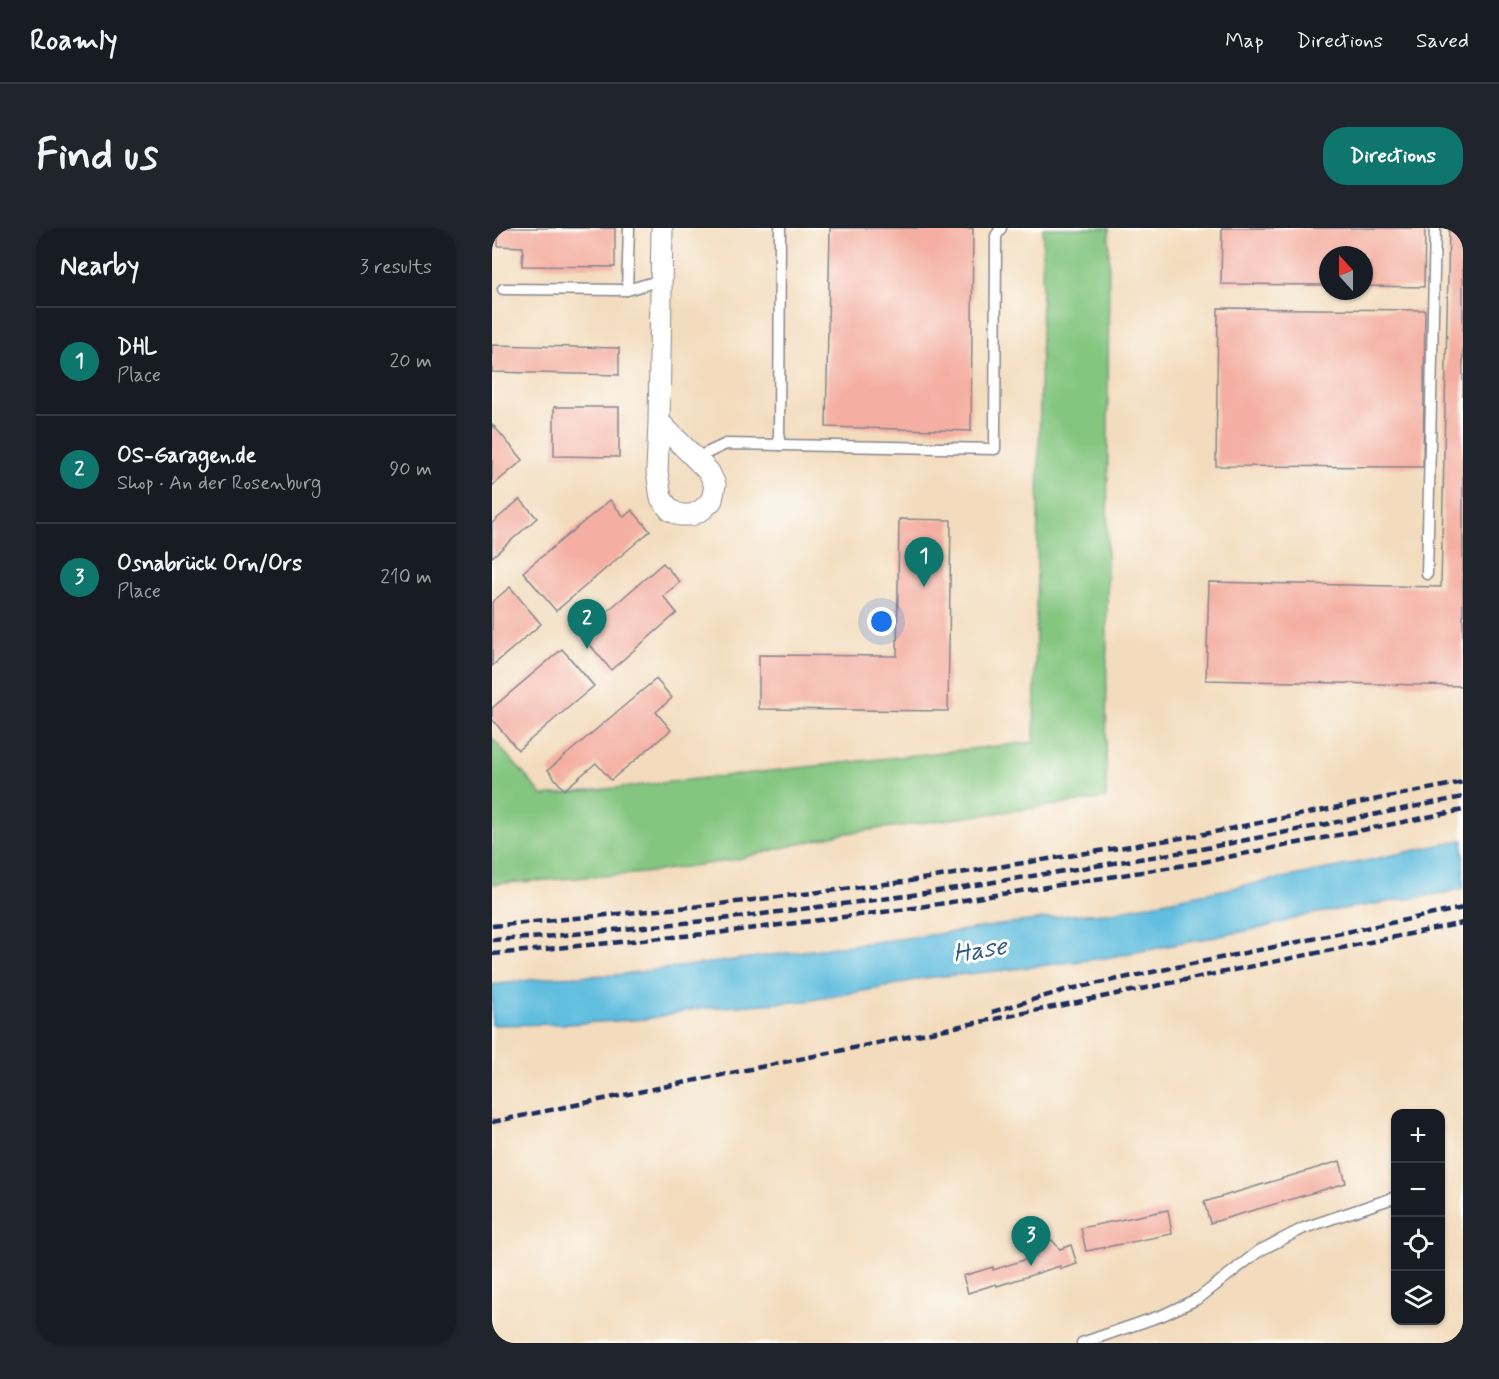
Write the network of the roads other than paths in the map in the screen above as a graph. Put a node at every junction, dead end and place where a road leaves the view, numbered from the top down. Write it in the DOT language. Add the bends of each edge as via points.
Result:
graph roads {
  1 [pos="628,228"];
  2 [pos="662,228"];
  3 [pos="780,228"];
  4 [pos="1000,228"];
  5 [pos="1435,228"];
  6 [pos="661,280"];
  7 [pos="503,289"];
  8 [pos="627,290"];
  9 [pos="659,422"];
  10 [pos="779,445"];
  11 [pos="696,458"];
  12 [pos="1427,574"];
  13 [pos="1391,1198"];
  14 [pos="1082,1343"];
  1 -- 8 [label="lane"];
  2 -- 6 [label="street"];
  3 -- 10 [label="lane"];
  4 -- 10 [label="lane" via="996,236 995,449"];
  5 -- 12 [label="lane"];
  6 -- 8 [label="lane"];
  6 -- 9 [label="street"];
  7 -- 8 [label="lane"];
  9 -- 11 [label="street"];
  9 -- 11 [label="street" via="657,472 661,498 680,515 692,515 712,500 715,485"];
  10 -- 11 [label="lane" via="726,444"];
  13 -- 14 [label="lane" via="1304,1228 1260,1251 1198,1298 1163,1315"];
}
